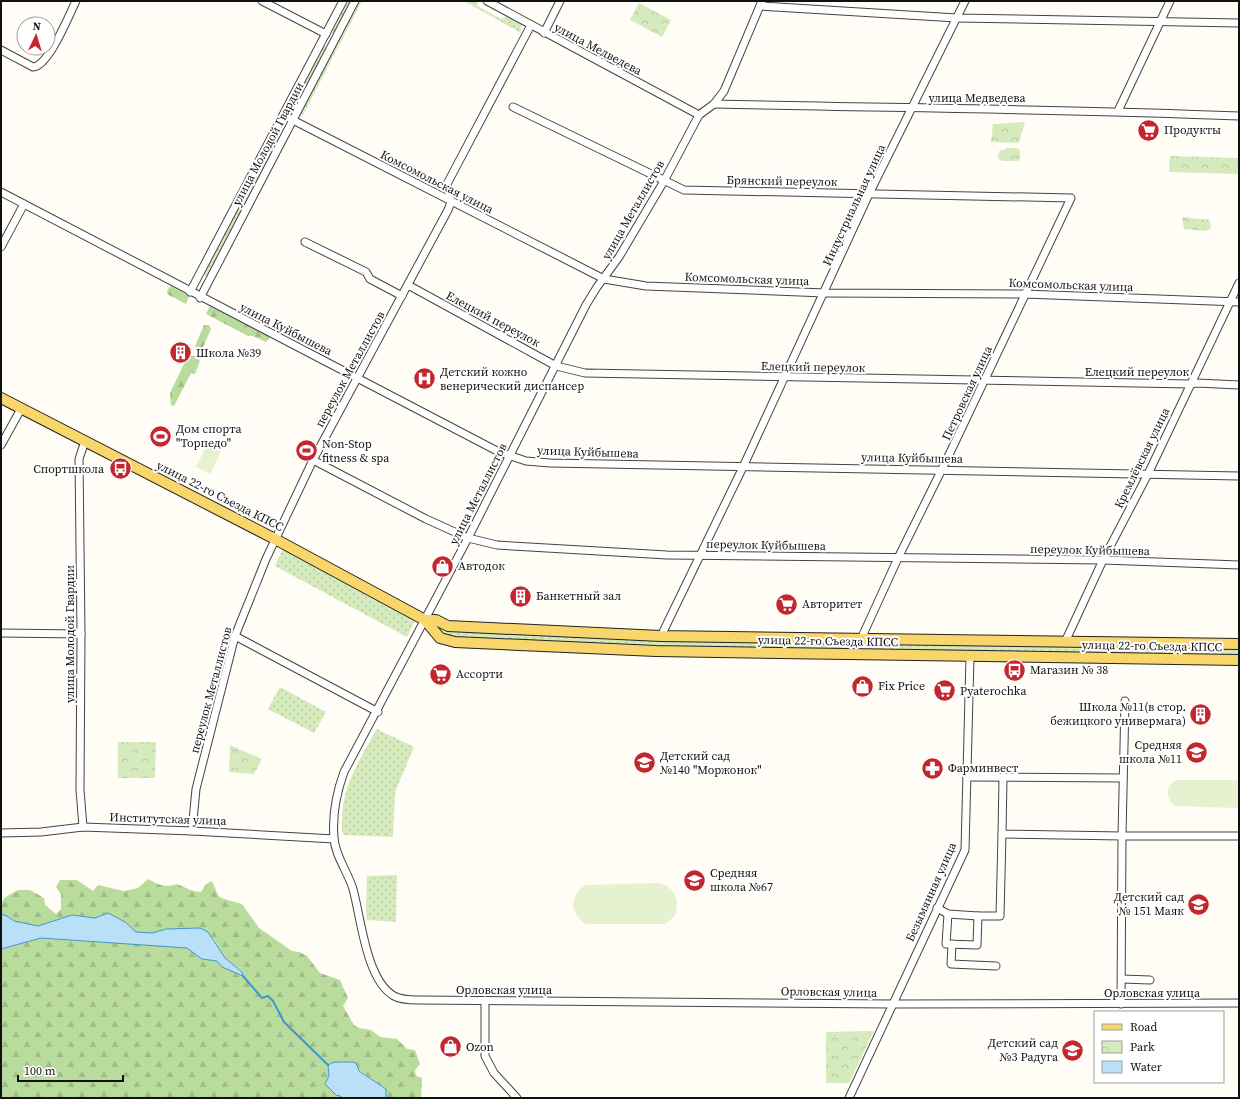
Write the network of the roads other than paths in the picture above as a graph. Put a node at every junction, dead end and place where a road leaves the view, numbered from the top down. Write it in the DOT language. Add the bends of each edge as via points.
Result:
graph roads {
  1 [pos="76,1"];
  2 [pos="262,1"];
  3 [pos="343,1"];
  4 [pos="355,1"];
  5 [pos="487,1"];
  6 [pos="560,1"];
  7 [pos="965,1"];
  8 [pos="1170,1"];
  9 [pos="761,3"];
  10 [pos="957,18"];
  11 [pos="1161,20"];
  12 [pos="1239,23"];
  13 [pos="531,25"];
  14 [pos="544,32"];
  15 [pos="326,34"];
  16 [pos="1,50"];
  17 [pos="714,104"];
  18 [pos="513,107"];
  19 [pos="913,109"];
  20 [pos="1118,111"];
  21 [pos="283,114"];
  22 [pos="699,115"];
  23 [pos="1239,116"];
  24 [pos="293,120"];
  25 [pos="664,181"];
  26 [pos="1,192"];
  27 [pos="869,194"];
  28 [pos="1071,198"];
  29 [pos="451,202"];
  30 [pos="24,204"];
  31 [pos="305,242"];
  32 [pos="1,247"];
  33 [pos="604,278"];
  34 [pos="1239,283"];
  35 [pos="408,285"];
  36 [pos="190,292"];
  37 [pos="825,293"];
  38 [pos="1024,294"];
  39 [pos="402,296"];
  40 [pos="200,298"];
  41 [pos="1230,302"];
  42 [pos="1239,302"];
  43 [pos="556,366"];
  44 [pos="357,378"];
  45 [pos="783,378"];
  46 [pos="985,380"];
  47 [pos="1190,384"];
  48 [pos="1239,385"];
  49 [pos="1,398"];
  50 [pos="20,408"];
  51 [pos="85,441"];
  52 [pos="1,444"];
  53 [pos="509,456"];
  54 [pos="313,460"];
  55 [pos="743,467"];
  56 [pos="942,470"];
  57 [pos="1148,474"];
  58 [pos="1239,476"];
  59 [pos="468,538"];
  60 [pos="275,539"];
  61 [pos="701,555"];
  62 [pos="898,558"];
  63 [pos="1103,560"];
  64 [pos="1239,565"];
  65 [pos="425,620"];
  66 [pos="1,634"];
  67 [pos="82,634"];
  68 [pos="235,636"];
  69 [pos="661,636"];
  70 [pos="861,639"];
  71 [pos="1065,642"];
  72 [pos="1239,644"];
  73 [pos="970,657"];
  74 [pos="1239,660"];
  75 [pos="1125,701"];
  76 [pos="378,712"];
  77 [pos="967,777"];
  78 [pos="1003,778"];
  79 [pos="1123,778"];
  80 [pos="83,827"];
  81 [pos="192,831"];
  82 [pos="1,833"];
  83 [pos="1002,834"];
  84 [pos="1122,836"];
  85 [pos="1239,836"];
  86 [pos="334,839"];
  87 [pos="937,908"];
  88 [pos="948,914"];
  89 [pos="978,916"];
  90 [pos="952,944"];
  91 [pos="996,966"];
  92 [pos="1122,979"];
  93 [pos="1150,980"];
  94 [pos="418,1000"];
  95 [pos="485,1000"];
  96 [pos="892,1004"];
  97 [pos="1121,1004"];
  98 [pos="1239,1004"];
  99 [pos="517,1098"];
  100 [pos="849,1098"];
  1 -- 16 [label="street" via="41,65 33,68"];
  2 -- 15 [label="street"];
  3 -- 15 [label="street, улица Молодой Гвардии"];
  4 -- 24 [label="street, улица Молодой Гвардии"];
  5 -- 13 [label="street, улица Медведева"];
  6 -- 14 [label="street"];
  7 -- 10 [label="street, Индустриальная улица"];
  8 -- 11 [label="street"];
  9 -- 10 [label="street"];
  9 -- 17 [label="street, улица Металлистов" via="727,86"];
  10 -- 11 [label="street"];
  10 -- 19 [label="street, Индустриальная улица"];
  11 -- 12 [label="street"];
  11 -- 20 [label="street"];
  13 -- 14 [label="street, улица Медведева"];
  13 -- 29 [label="street" via="447,184"];
  14 -- 22 [label="street, улица Медведева"];
  15 -- 21 [label="street, улица Молодой Гвардии"];
  17 -- 19 [label="street, улица Медведева"];
  17 -- 22 [label="street, улица Металлистов"];
  18 -- 25 [label="street, Брянский переулок"];
  19 -- 20 [label="street, улица Медведева"];
  19 -- 27 [label="street, Индустриальная улица"];
  20 -- 23 [label="street, улица Медведева"];
  21 -- 24 [label="street, Комсомольская улица"];
  21 -- 36 [label="street, улица Молодой Гвардии"];
  22 -- 25 [label="street, улица Металлистов"];
  24 -- 29 [label="street, Комсомольская улица"];
  24 -- 40 [label="street, улица Молодой Гвардии"];
  25 -- 27 [label="street, Брянский переулок" via="684,190"];
  25 -- 33 [label="street, улица Металлистов"];
  26 -- 30 [label="street, улица Куйбышева"];
  27 -- 28 [label="street, Брянский переулок"];
  27 -- 37 [label="street, Индустриальная улица"];
  28 -- 38 [label="street, Петровская улица"];
  29 -- 33 [label="street, Комсомольская улица"];
  29 -- 35 [label="street, переулок Металлистов"];
  30 -- 32 [label="street"];
  30 -- 36 [label="street, улица Куйбышева"];
  31 -- 39 [label="street" via="366,272 370,279"];
  33 -- 37 [label="street, Комсомольская улица" via="646,286"];
  33 -- 43 [label="street, улица Металлистов" via="586,305"];
  34 -- 41 [label="street, Кремлёвская улица"];
  35 -- 39 [label="street, переулок Металлистов"];
  35 -- 43 [label="street, Елецкий переулок"];
  36 -- 40 [label="street, улица Куйбышева"];
  37 -- 38 [label="street, Комсомольская улица"];
  37 -- 45 [label="street, Индустриальная улица"];
  38 -- 41 [label="street, Комсомольская улица"];
  38 -- 46 [label="street, Петровская улица"];
  39 -- 44 [label="street, переулок Металлистов"];
  40 -- 44 [label="street, улица Куйбышева"];
  41 -- 42 [label="street, Комсомольская улица"];
  41 -- 47 [label="street, Кремлёвская улица"];
  43 -- 45 [label="street, Елецкий переулок" via="597,374"];
  43 -- 53 [label="street, улица Металлистов"];
  44 -- 53 [label="street, улица Куйбышева"];
  44 -- 54 [label="street, переулок Металлистов"];
  45 -- 46 [label="street, Елецкий переулок"];
  45 -- 55 [label="street, Индустриальная улица"];
  46 -- 47 [label="street, Елецкий переулок"];
  46 -- 56 [label="street, Петровская улица"];
  47 -- 48 [label="street, Елецкий переулок"];
  47 -- 57 [label="street, Кремлёвская улица"];
  49 -- 50 [label="main road, улица 22-го Съезда КПСС"];
  50 -- 51 [label="main road, улица 22-го Съезда КПСС"];
  50 -- 52 [label="street"];
  51 -- 60 [label="main road, улица 22-го Съезда КПСС"];
  51 -- 67 [label="street, улица Молодой Гвардии" via="79,459"];
  53 -- 55 [label="street, улица Куйбышева" via="526,461 550,463"];
  53 -- 59 [label="street, улица Металлистов"];
  54 -- 59 [label="street, переулок Куйбышева"];
  54 -- 60 [label="street, переулок Металлистов"];
  55 -- 56 [label="street, улица Куйбышева"];
  55 -- 61 [label="street, Индустриальная улица"];
  56 -- 57 [label="street, улица Куйбышева"];
  56 -- 62 [label="street, Петровская улица"];
  57 -- 58 [label="street, улица Куйбышева"];
  57 -- 63 [label="street, Кремлёвская улица"];
  59 -- 61 [label="street, переулок Куйбышева" via="497,545"];
  59 -- 65 [label="street, улица Металлистов"];
  60 -- 65 [label="main road, улица 22-го Съезда КПСС"];
  60 -- 68 [label="street, переулок Металлистов"];
  61 -- 62 [label="street, переулок Куйбышева"];
  61 -- 69 [label="street, Индустриальная улица"];
  62 -- 63 [label="street, переулок Куйбышева"];
  62 -- 70 [label="street, Петровская улица"];
  63 -- 64 [label="street, переулок Куйбышева"];
  63 -- 71 [label="street, Кремлёвская улица"];
  65 -- 69 [label="main road, улица 22-го Съезда КПСС" via="436,620 448,626"];
  65 -- 73 [label="main road, улица 22-го Съезда КПСС" via="440,638 455,642 656,651"];
  65 -- 76 [label="street, улица Металлистов"];
  66 -- 67 [label="street"];
  67 -- 80 [label="street, улица Молодой Гвардии" via="80,790"];
  68 -- 76 [label="street"];
  68 -- 81 [label="street, переулок Металлистов" via="196,789"];
  69 -- 70 [label="main road, улица 22-го Съезда КПСС"];
  70 -- 71 [label="main road, улица 22-го Съезда КПСС"];
  71 -- 72 [label="main road, улица 22-го Съезда КПСС"];
  73 -- 74 [label="main road, улица 22-го Съезда КПСС"];
  73 -- 77 [label="street, Безымянная улица"];
  75 -- 79 [label="street"];
  76 -- 86 [label="street, улица Металлистов" via="339,785 334,810"];
  77 -- 78 [label="street"];
  77 -- 87 [label="street, Безымянная улица" via="964,850"];
  78 -- 79 [label="street"];
  78 -- 83 [label="street"];
  79 -- 84 [label="street"];
  80 -- 81 [label="street, Институтская улица"];
  80 -- 82 [label="street, Институтская улица"];
  81 -- 86 [label="street, Институтская улица"];
  83 -- 84 [label="street"];
  83 -- 89 [label="street" via="1000,916"];
  84 -- 85 [label="street"];
  84 -- 92 [label="street"];
  86 -- 94 [label="street, улица Металлистов" via="353,890 366,947 381,983 394,996"];
  87 -- 88 [label="street"];
  87 -- 96 [label="street, Безымянная улица"];
  88 -- 89 [label="street"];
  88 -- 90 [label="street" via="946,944"];
  89 -- 90 [label="street" via="977,945"];
  90 -- 91 [label="street" via="951,964"];
  92 -- 93 [label="street"];
  92 -- 97 [label="street"];
  94 -- 95 [label="street, Орловская улица"];
  95 -- 96 [label="street, Орловская улица"];
  95 -- 99 [label="street" via="485,1056 494,1073"];
  96 -- 97 [label="street, Орловская улица"];
  96 -- 100 [label="street, Безымянная улица"];
  97 -- 98 [label="street, Орловская улица"];
}
